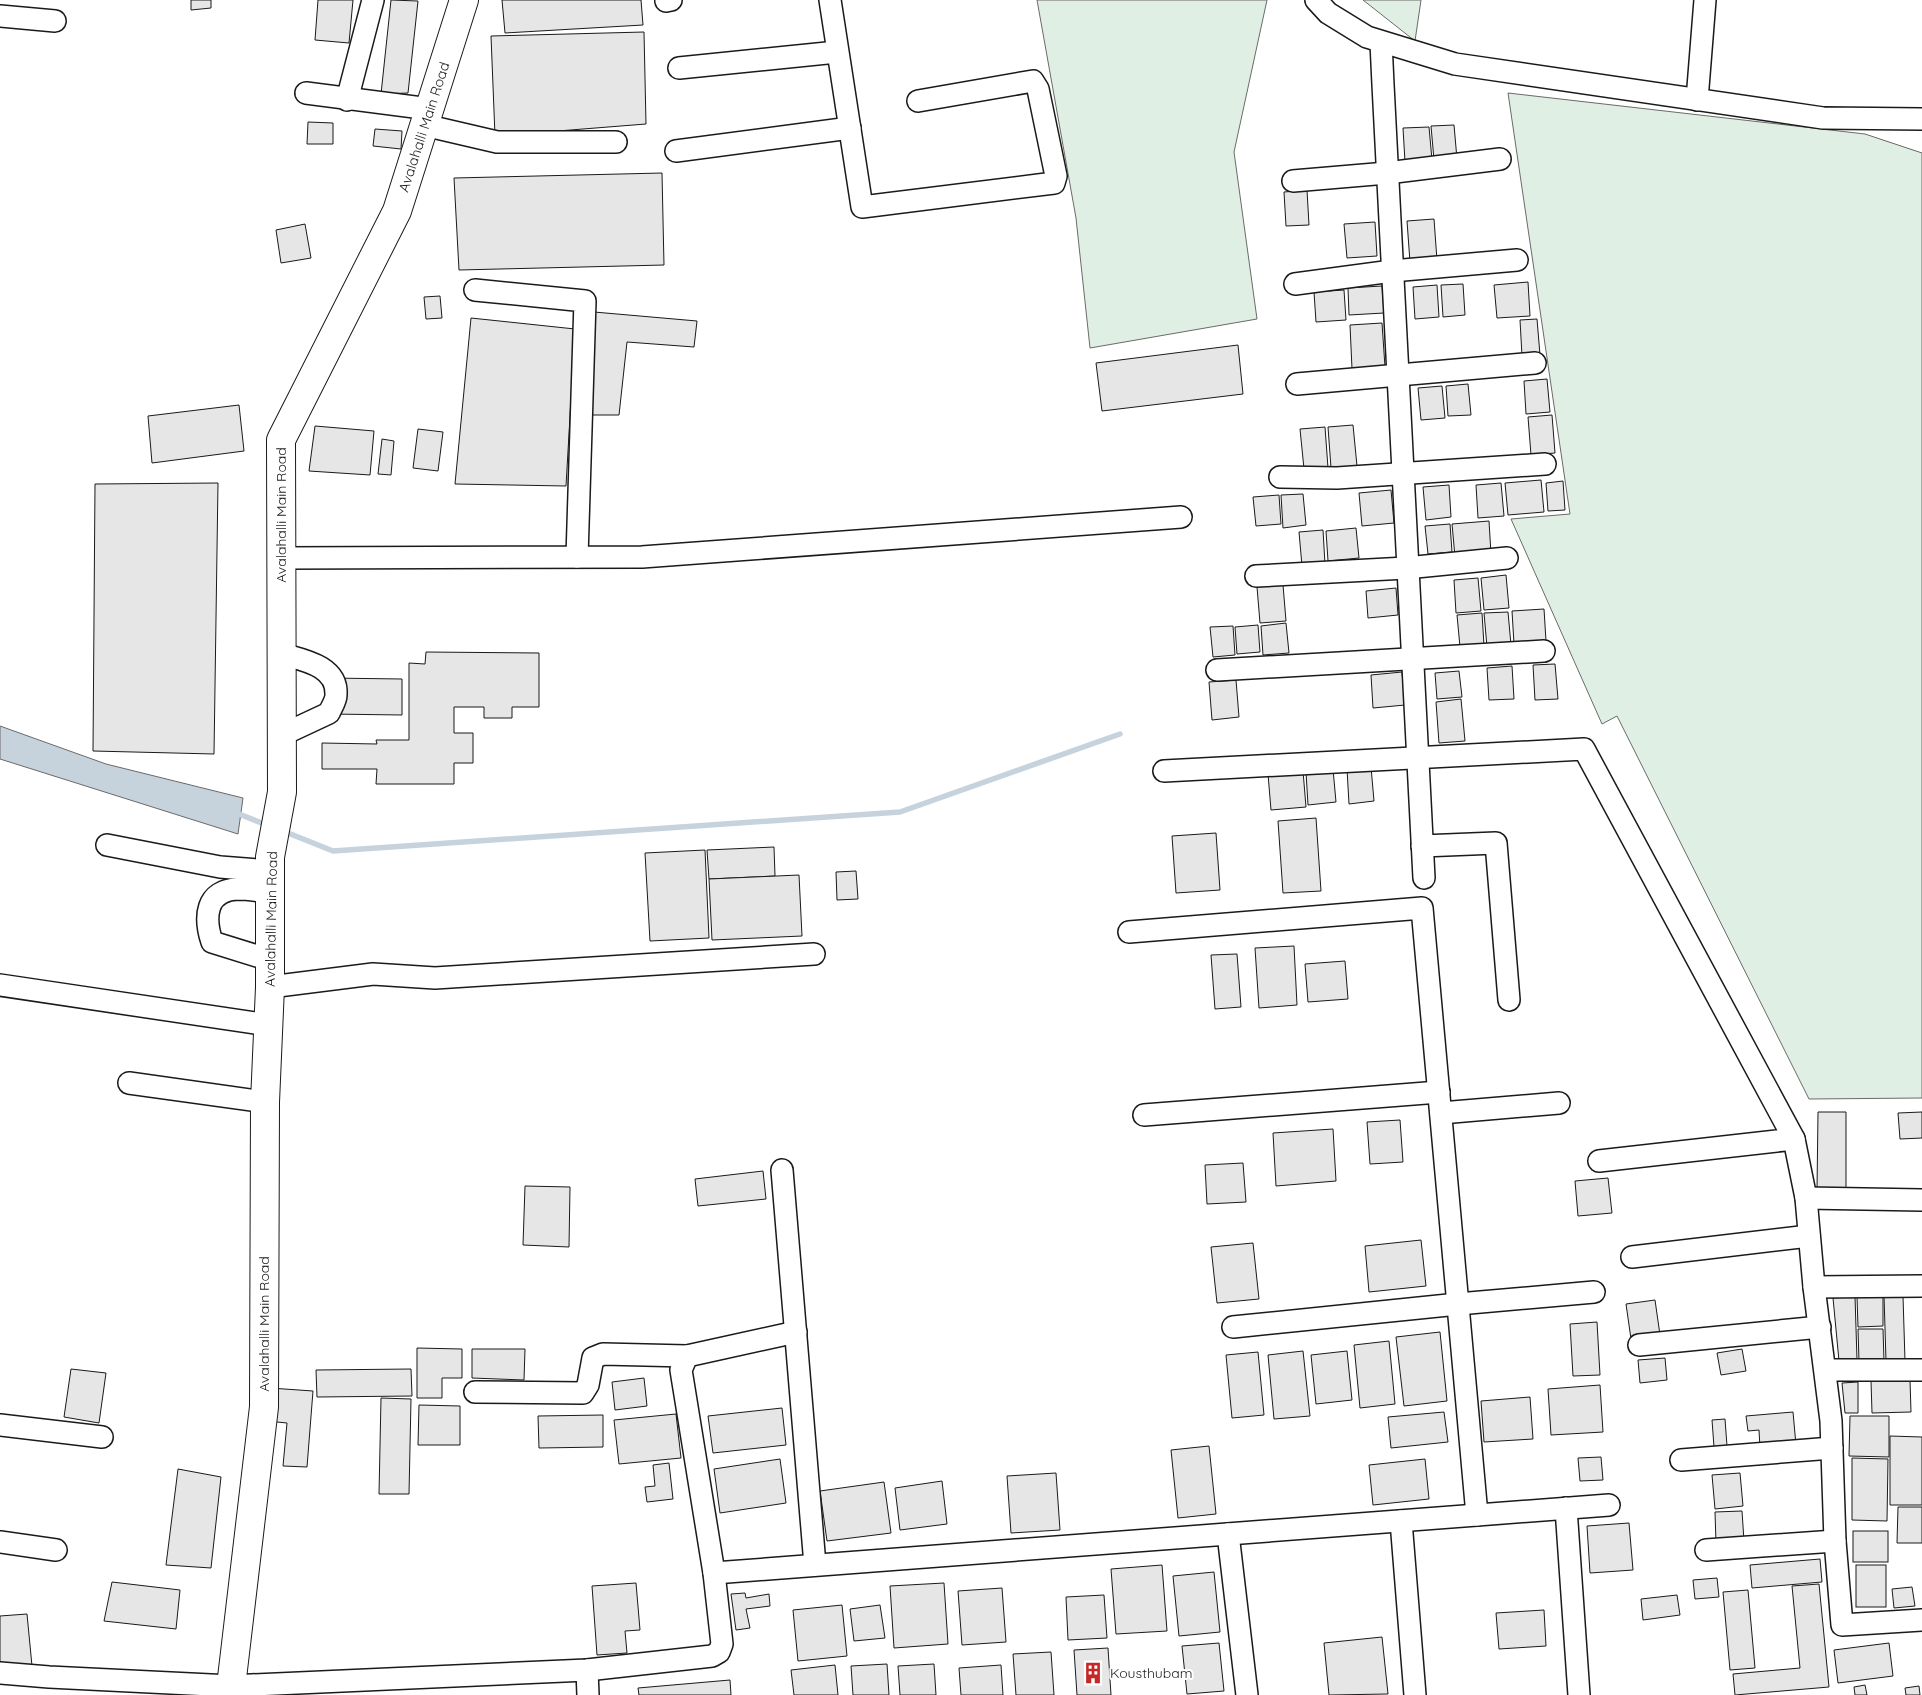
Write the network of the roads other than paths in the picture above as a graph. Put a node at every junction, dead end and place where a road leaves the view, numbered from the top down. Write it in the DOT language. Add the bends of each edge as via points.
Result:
graph roads {
  1 [pos="373,0"];
  2 [pos="464,0"];
  3 [pos="830,0"];
  4 [pos="1316,0"];
  5 [pos="1704,0"];
  6 [pos="0,16"];
  7 [pos="55,21"];
  8 [pos="1381,42"];
  9 [pos="837,52"];
  10 [pos="679,68"];
  11 [pos="306,93"];
  12 [pos="347,100"];
  13 [pos="1697,100"];
  14 [pos="918,101"];
  15 [pos="427,117"];
  16 [pos="1922,119"];
  17 [pos="850,128"];
  18 [pos="616,142"];
  19 [pos="676,151"];
  20 [pos="1500,159"];
  21 [pos="1387,173"];
  22 [pos="1292,181"];
  23 [pos="1518,260"];
  24 [pos="1392,271"];
  25 [pos="1295,284"];
  26 [pos="475,290"];
  27 [pos="1535,363"];
  28 [pos="1397,374"];
  29 [pos="1297,384"];
  30 [pos="1545,464"];
  31 [pos="1402,474"];
  32 [pos="1280,477"];
  33 [pos="1181,517"];
  34 [pos="577,557"];
  35 [pos="282,558"];
  36 [pos="1507,558"];
  37 [pos="1406,568"];
  38 [pos="1256,576"];
  39 [pos="1544,651"];
  40 [pos="282,654"];
  41 [pos="1413,658"];
  42 [pos="1217,670"];
  43 [pos="282,736"];
  44 [pos="1416,757"];
  45 [pos="1164,771"];
  46 [pos="107,845"];
  47 [pos="1422,846"];
  48 [pos="270,873"];
  49 [pos="1424,878"];
  50 [pos="1129,932"];
  51 [pos="814,954"];
  52 [pos="270,960"];
  53 [pos="0,985"];
  54 [pos="270,987"];
  55 [pos="1509,1000"];
  56 [pos="268,1025"];
  57 [pos="129,1083"];
  58 [pos="1438,1092"];
  59 [pos="265,1102"];
  60 [pos="1559,1103"];
  61 [pos="1440,1113"];
  62 [pos="1144,1115"];
  63 [pos="1794,1139"];
  64 [pos="1599,1161"];
  65 [pos="782,1170"];
  66 [pos="1806,1198"];
  67 [pos="1922,1200"];
  68 [pos="1809,1236"];
  69 [pos="1632,1257"];
  70 [pos="1922,1286"];
  71 [pos="1814,1287"];
  72 [pos="1594,1292"];
  73 [pos="1458,1304"];
  74 [pos="1233,1327"];
  75 [pos="1820,1327"];
  76 [pos="796,1332"];
  77 [pos="1639,1345"];
  78 [pos="686,1356"];
  79 [pos="1826,1370"];
  80 [pos="1922,1370"];
  81 [pos="476,1392"];
  82 [pos="0,1425"];
  83 [pos="102,1437"];
  84 [pos="1832,1448"];
  85 [pos="1681,1460"];
  86 [pos="1608,1505"];
  87 [pos="1566,1508"];
  88 [pos="1477,1515"];
  89 [pos="1401,1521"];
  90 [pos="1228,1534"];
  91 [pos="1834,1541"];
  92 [pos="0,1542"];
  93 [pos="56,1550"];
  94 [pos="1706,1550"];
  95 [pos="815,1566"];
  96 [pos="714,1573"];
  97 [pos="1922,1620"];
  98 [pos="587,1670"];
  99 [pos="0,1673"];
  100 [pos="230,1690"];
  101 [pos="588,1695"];
  102 [pos="1247,1695"];
  103 [pos="1415,1695"];
  104 [pos="1579,1695"];
  1 -- 12 [label="street"];
  2 -- 15 [label="main road, Avalahalli Main Road"];
  3 -- 9 [label="street"];
  4 -- 8 [label="street" via="1328,13"];
  5 -- 13 [label="street"];
  6 -- 7 [label="street"];
  8 -- 13 [label="street" via="1455,64"];
  8 -- 21 [label="street"];
  9 -- 10 [label="street"];
  9 -- 17 [label="street"];
  11 -- 12 [label="street"];
  12 -- 15 [label="street"];
  13 -- 16 [label="street" via="1823,118"];
  14 -- 17 [label="street" via="1033,82 1038,89 1056,176 1054,183 862,207"];
  15 -- 18 [label="street" via="496,142"];
  15 -- 35 [label="main road, Avalahalli Main Road" via="397,211 281,440"];
  17 -- 19 [label="street"];
  20 -- 21 [label="street"];
  21 -- 22 [label="street"];
  21 -- 24 [label="street"];
  23 -- 24 [label="street"];
  24 -- 25 [label="street"];
  24 -- 28 [label="street"];
  26 -- 34 [label="street" via="585,301"];
  27 -- 28 [label="street"];
  28 -- 29 [label="street"];
  28 -- 31 [label="street"];
  30 -- 31 [label="street"];
  31 -- 32 [label="street"];
  31 -- 37 [label="street"];
  33 -- 34 [label="street" via="651,556"];
  34 -- 35 [label="street"];
  35 -- 40 [label="main road, Avalahalli Main Road"];
  36 -- 37 [label="street"];
  37 -- 38 [label="street"];
  37 -- 41 [label="street"];
  39 -- 41 [label="street"];
  40 -- 43 [label="main road, Avalahalli Main Road"];
  40 -- 43 [label="street" via="323,669 334,680 337,696 329,714"];
  41 -- 42 [label="street"];
  41 -- 44 [label="street"];
  43 -- 48 [label="main road, Avalahalli Main Road" via="282,792"];
  44 -- 45 [label="street"];
  44 -- 47 [label="street"];
  44 -- 63 [label="street" via="1584,749"];
  46 -- 48 [label="street" via="220,867"];
  47 -- 49 [label="street"];
  47 -- 55 [label="street" via="1496,843"];
  48 -- 52 [label="main road, Avalahalli Main Road"];
  48 -- 52 [label="street" via="217,895 208,908 207,928 212,942"];
  50 -- 58 [label="street" via="1422,908"];
  51 -- 54 [label="street" via="435,978 373,974"];
  52 -- 54 [label="main road, Avalahalli Main Road"];
  53 -- 56 [label="street"];
  54 -- 56 [label="main road, Avalahalli Main Road"];
  56 -- 59 [label="main road, Avalahalli Main Road"];
  57 -- 59 [label="street"];
  58 -- 61 [label="street"];
  58 -- 62 [label="street"];
  59 -- 100 [label="main road, Avalahalli Main Road" via="264,1407"];
  60 -- 61 [label="street"];
  61 -- 73 [label="street"];
  63 -- 64 [label="street"];
  63 -- 66 [label="street"];
  65 -- 76 [label="street"];
  66 -- 67 [label="street"];
  66 -- 68 [label="street"];
  68 -- 69 [label="street"];
  68 -- 71 [label="street"];
  70 -- 71 [label="street"];
  71 -- 75 [label="street"];
  72 -- 73 [label="street"];
  73 -- 74 [label="street"];
  73 -- 88 [label="street"];
  75 -- 77 [label="street"];
  75 -- 79 [label="street"];
  76 -- 78 [label="street"];
  76 -- 95 [label="street"];
  78 -- 81 [label="street" via="604,1354 593,1358 588,1385 583,1393"];
  78 -- 96 [label="street" via="681,1370"];
  79 -- 80 [label="street"];
  79 -- 84 [label="street"];
  82 -- 83 [label="street"];
  84 -- 85 [label="street"];
  84 -- 91 [label="street"];
  86 -- 87 [label="street"];
  87 -- 88 [label="street"];
  87 -- 104 [label="street"];
  88 -- 89 [label="street"];
  89 -- 90 [label="street"];
  89 -- 103 [label="street"];
  90 -- 95 [label="street"];
  90 -- 102 [label="street"];
  91 -- 94 [label="street"];
  91 -- 97 [label="street" via="1842,1625"];
  92 -- 93 [label="street"];
  95 -- 96 [label="street"];
  96 -- 98 [label="street" via="722,1644 719,1652 712,1656"];
  98 -- 100 [label="street"];
  98 -- 101 [label="street"];
  99 -- 100 [label="street"];
}
